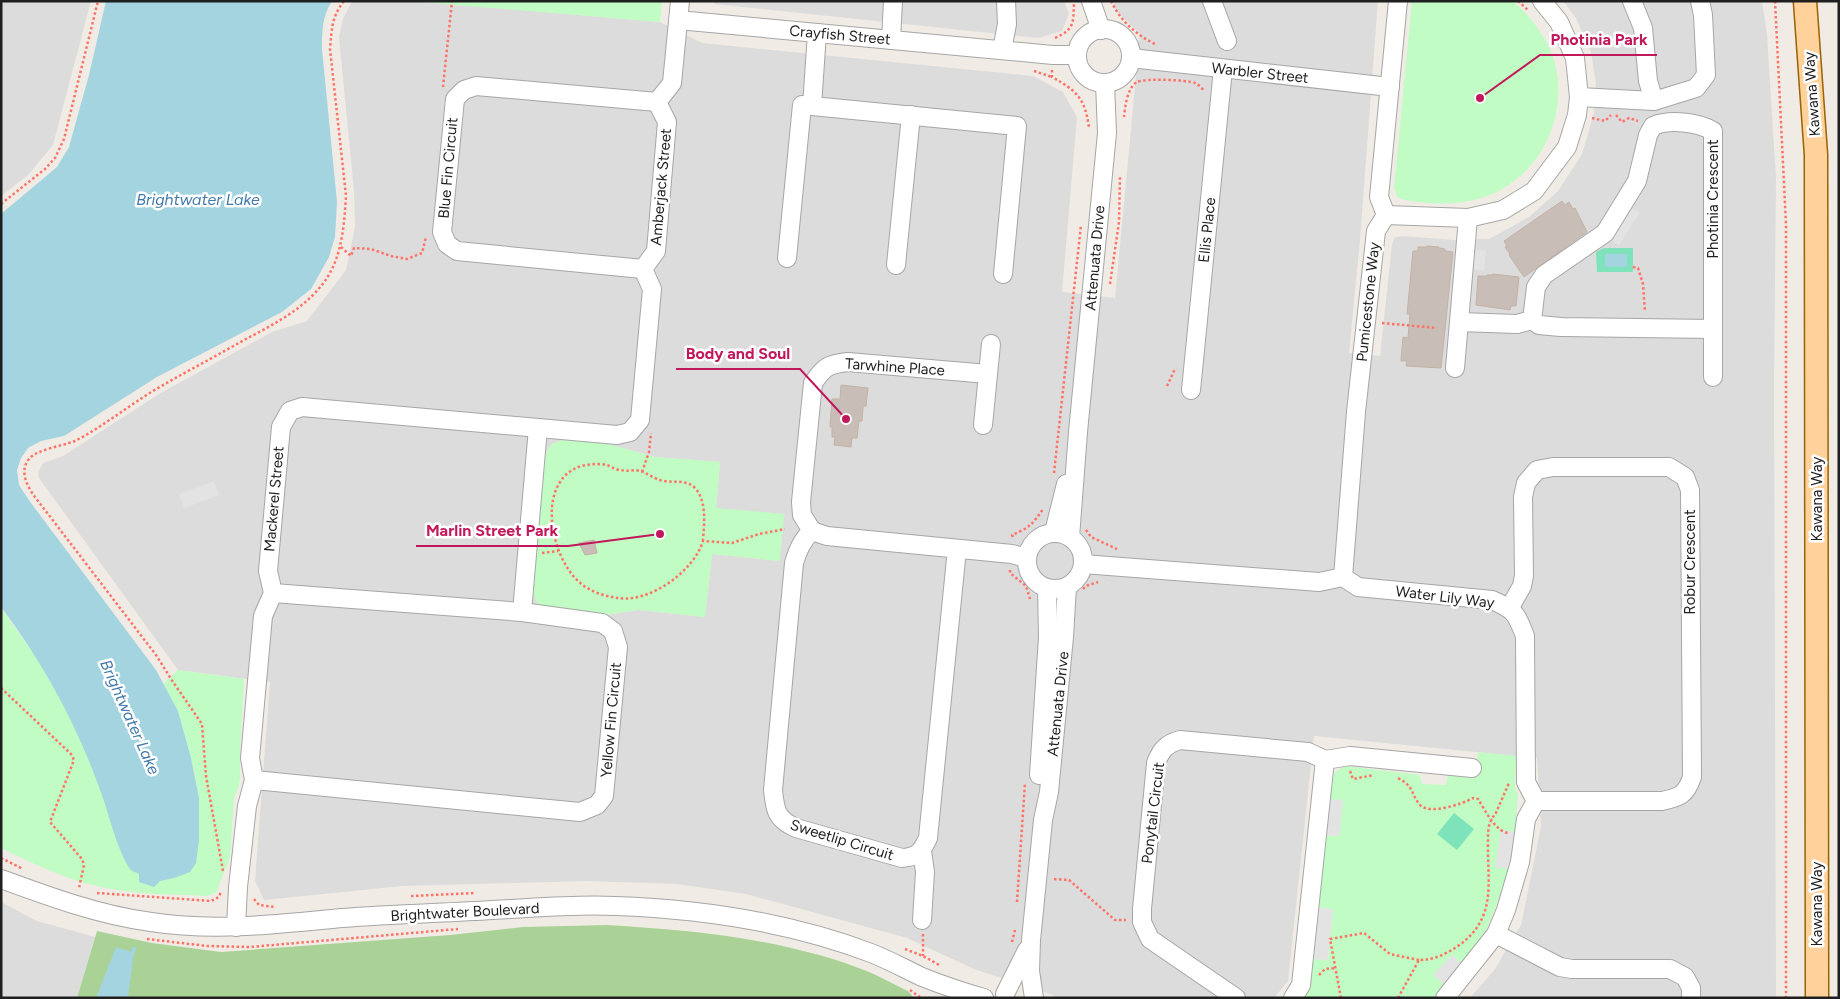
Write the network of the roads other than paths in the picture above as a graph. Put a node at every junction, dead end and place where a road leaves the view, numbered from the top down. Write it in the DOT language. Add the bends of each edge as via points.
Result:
graph roads {
  1 [pos="680,1"];
  2 [pos="893,1"];
  3 [pos="1006,1"];
  4 [pos="1091,1"];
  5 [pos="1212,1"];
  6 [pos="1398,1"];
  7 [pos="1632,1"];
  8 [pos="1700,1"];
  9 [pos="1805,1"];
  10 [pos="1536,6"];
  11 [pos="678,20"];
  12 [pos="1101,30"];
  13 [pos="818,33"];
  14 [pos="891,40"];
  15 [pos="1227,41"];
  16 [pos="1002,50"];
  17 [pos="1078,54"];
  18 [pos="1131,58"];
  19 [pos="1223,69"];
  20 [pos="1105,83"];
  21 [pos="1390,87"];
  22 [pos="1580,97"];
  23 [pos="1654,101"];
  24 [pos="657,102"];
  25 [pos="812,106"];
  26 [pos="911,116"];
  27 [pos="1386,214"];
  28 [pos="1468,218"];
  29 [pos="787,258"];
  30 [pos="896,265"];
  31 [pos="643,269"];
  32 [pos="1003,274"];
  33 [pos="1532,320"];
  34 [pos="1459,322"];
  35 [pos="1713,329"];
  36 [pos="991,344"];
  37 [pos="1455,368"];
  38 [pos="988,374"];
  39 [pos="1713,377"];
  40 [pos="1191,390"];
  41 [pos="983,425"];
  42 [pos="538,428"];
  43 [pos="812,530"];
  44 [pos="1062,534"];
  45 [pos="957,549"];
  46 [pos="1026,558"];
  47 [pos="1083,564"];
  48 [pos="1343,577"];
  49 [pos="1067,587"];
  50 [pos="1047,588"];
  51 [pos="273,593"];
  52 [pos="1510,607"];
  53 [pos="522,612"];
  54 [pos="1326,760"];
  55 [pos="1472,768"];
  56 [pos="254,780"];
  57 [pos="1536,801"];
  58 [pos="1042,820"];
  59 [pos="922,851"];
  60 [pos="1,879"];
  61 [pos="922,920"];
  62 [pos="236,927"];
  63 [pos="1496,934"];
  64 [pos="1031,940"];
  65 [pos="924,978"];
  66 [pos="1001,996"];
  67 [pos="946,998"];
  68 [pos="984,998"];
  69 [pos="1025,998"];
  70 [pos="1034,998"];
  71 [pos="1236,998"];
  72 [pos="1293,998"];
  73 [pos="1445,998"];
  74 [pos="1691,998"];
  75 [pos="1817,998"];
  1 -- 11 [label="street"];
  2 -- 14 [label="street"];
  3 -- 16 [label="street" via="1007,24"];
  4 -- 12 [label="street"];
  5 -- 15 [label="street"];
  6 -- 21 [label="street"];
  7 -- 23 [label="street" via="1643,28 1648,81"];
  8 -- 23 [label="street" via="1706,75 1696,88"];
  9 -- 75 [label="main road, Kawana Way" via="1816,155"];
  10 -- 22 [label="street" via="1559,22 1575,58"];
  11 -- 13 [label="street, Crayfish Street"];
  11 -- 24 [label="street" via="672,83"];
  12 -- 17 [label="street" via="1083,39"];
  12 -- 18 [label="street" via="1113,30 1121,35 1131,49"];
  13 -- 14 [label="street, Crayfish Street"];
  13 -- 25 [label="street"];
  14 -- 16 [label="street, Crayfish Street"];
  16 -- 17 [label="street, Crayfish Street"];
  17 -- 20 [label="street" via="1082,71 1088,78"];
  18 -- 19 [label="street, Warbler Street"];
  18 -- 20 [label="street" via="1130,66 1120,78"];
  19 -- 21 [label="street, Warbler Street"];
  19 -- 40 [label="street, Ellis Place"];
  20 -- 44 [label="street, Attenuata Drive" via="1107,133 1078,432"];
  21 -- 27 [label="street" via="1379,198"];
  22 -- 23 [label="street"];
  22 -- 28 [label="street" via="1567,147 1534,191 1502,210"];
  24 -- 31 [label="street, Amberjack Street" via="667,122 656,252"];
  24 -- 31 [label="street, Blue Fin Circuit" via="476,86 464,90 455,99 442,232 447,244 457,251"];
  25 -- 26 [label="street"];
  25 -- 29 [label="street" via="802,105"];
  26 -- 30 [label="street"];
  26 -- 32 [label="street" via="1017,126"];
  27 -- 28 [label="street"];
  27 -- 48 [label="street, Pumicestone Way" via="1376,231 1356,412"];
  28 -- 34 [label="street"];
  31 -- 42 [label="street, Mackerel Street" via="652,289 640,420 630,432 617,435"];
  33 -- 34 [label="street" via="1517,324"];
  33 -- 35 [label="street" via="1539,325 1557,327"];
  33 -- 35 [label="street, Photinia Crescent" via="1536,287 1544,275 1605,233 1637,181 1648,135 1653,126 1663,122 1704,126 1713,131"];
  34 -- 37 [label="street"];
  35 -- 39 [label="street, Photinia Crescent"];
  36 -- 38 [label="street"];
  38 -- 41 [label="street"];
  38 -- 43 [label="street, Tarwhine Place" via="848,362 834,363 822,369 813,383 801,502 802,515"];
  42 -- 51 [label="street, Mackerel Street" via="302,407 290,412 281,427 268,571"];
  42 -- 53 [label="street"];
  43 -- 45 [label="street" via="827,536"];
  43 -- 59 [label="street, Sweetlip Circuit" via="802,543 794,563 773,790 775,808 783,822 796,828 902,858 912,858"];
  44 -- 46 [label="street" via="1044,534 1035,540"];
  44 -- 47 [label="street" via="1078,544"];
  45 -- 46 [label="street"];
  45 -- 59 [label="street" via="928,838"];
  46 -- 50 [label="street" via="1031,577"];
  47 -- 48 [label="street" via="1320,582"];
  47 -- 49 [label="street" via="1075,581"];
  48 -- 52 [label="street, Water Lily Way" via="1358,587 1490,600"];
  49 -- 50 [label="street"];
  49 -- 58 [label="street, Attenuata Drive" via="1049,792"];
  50 -- 58 [label="street, Attenuata Drive" via="1048,637 1039,782"];
  51 -- 53 [label="street, Yellow Fin Circuit"];
  51 -- 56 [label="street" via="263,616 250,758"];
  52 -- 57 [label="street, Water Lily Way" via="1526,636 1526,782"];
  52 -- 57 [label="street, Robur Crescent" via="1524,576 1523,498 1526,483 1537,470 1553,466 1670,467 1685,477 1690,490 1692,777 1688,790 1676,798 1662,801"];
  53 -- 56 [label="street, Yellow Fin Circuit" via="602,623 613,631 618,647 604,796 597,806 580,812"];
  54 -- 55 [label="street, Ponytail Circuit" via="1350,756"];
  54 -- 71 [label="street, Ponytail Circuit" via="1308,752 1180,740 1168,744 1156,763 1142,922 1150,938"];
  54 -- 72 [label="street" via="1301,985"];
  56 -- 62 [label="street" via="230,887"];
  57 -- 63 [label="street" via="1526,819 1520,862"];
  58 -- 64 [label="street, Attenuata Drive"];
  59 -- 61 [label="street" via="925,872"];
  60 -- 62 [label="street, Brightwater Boulevard" via="71,904 114,915 160,923"];
  62 -- 65 [label="street, Brightwater Boulevard" via="561,907 681,909 760,921 816,935 873,954"];
  63 -- 73 [label="street"];
  63 -- 74 [label="street" via="1560,967 1670,969 1685,977 1691,988"];
  64 -- 66 [label="street, Attenuata Drive"];
  64 -- 70 [label="street, Attenuata Drive" via="1030,971"];
  65 -- 67 [label="street, Brightwater Boulevard"];
  65 -- 68 [label="street, Brightwater Boulevard"];
  66 -- 69 [label="street" via="1014,994"];
}
